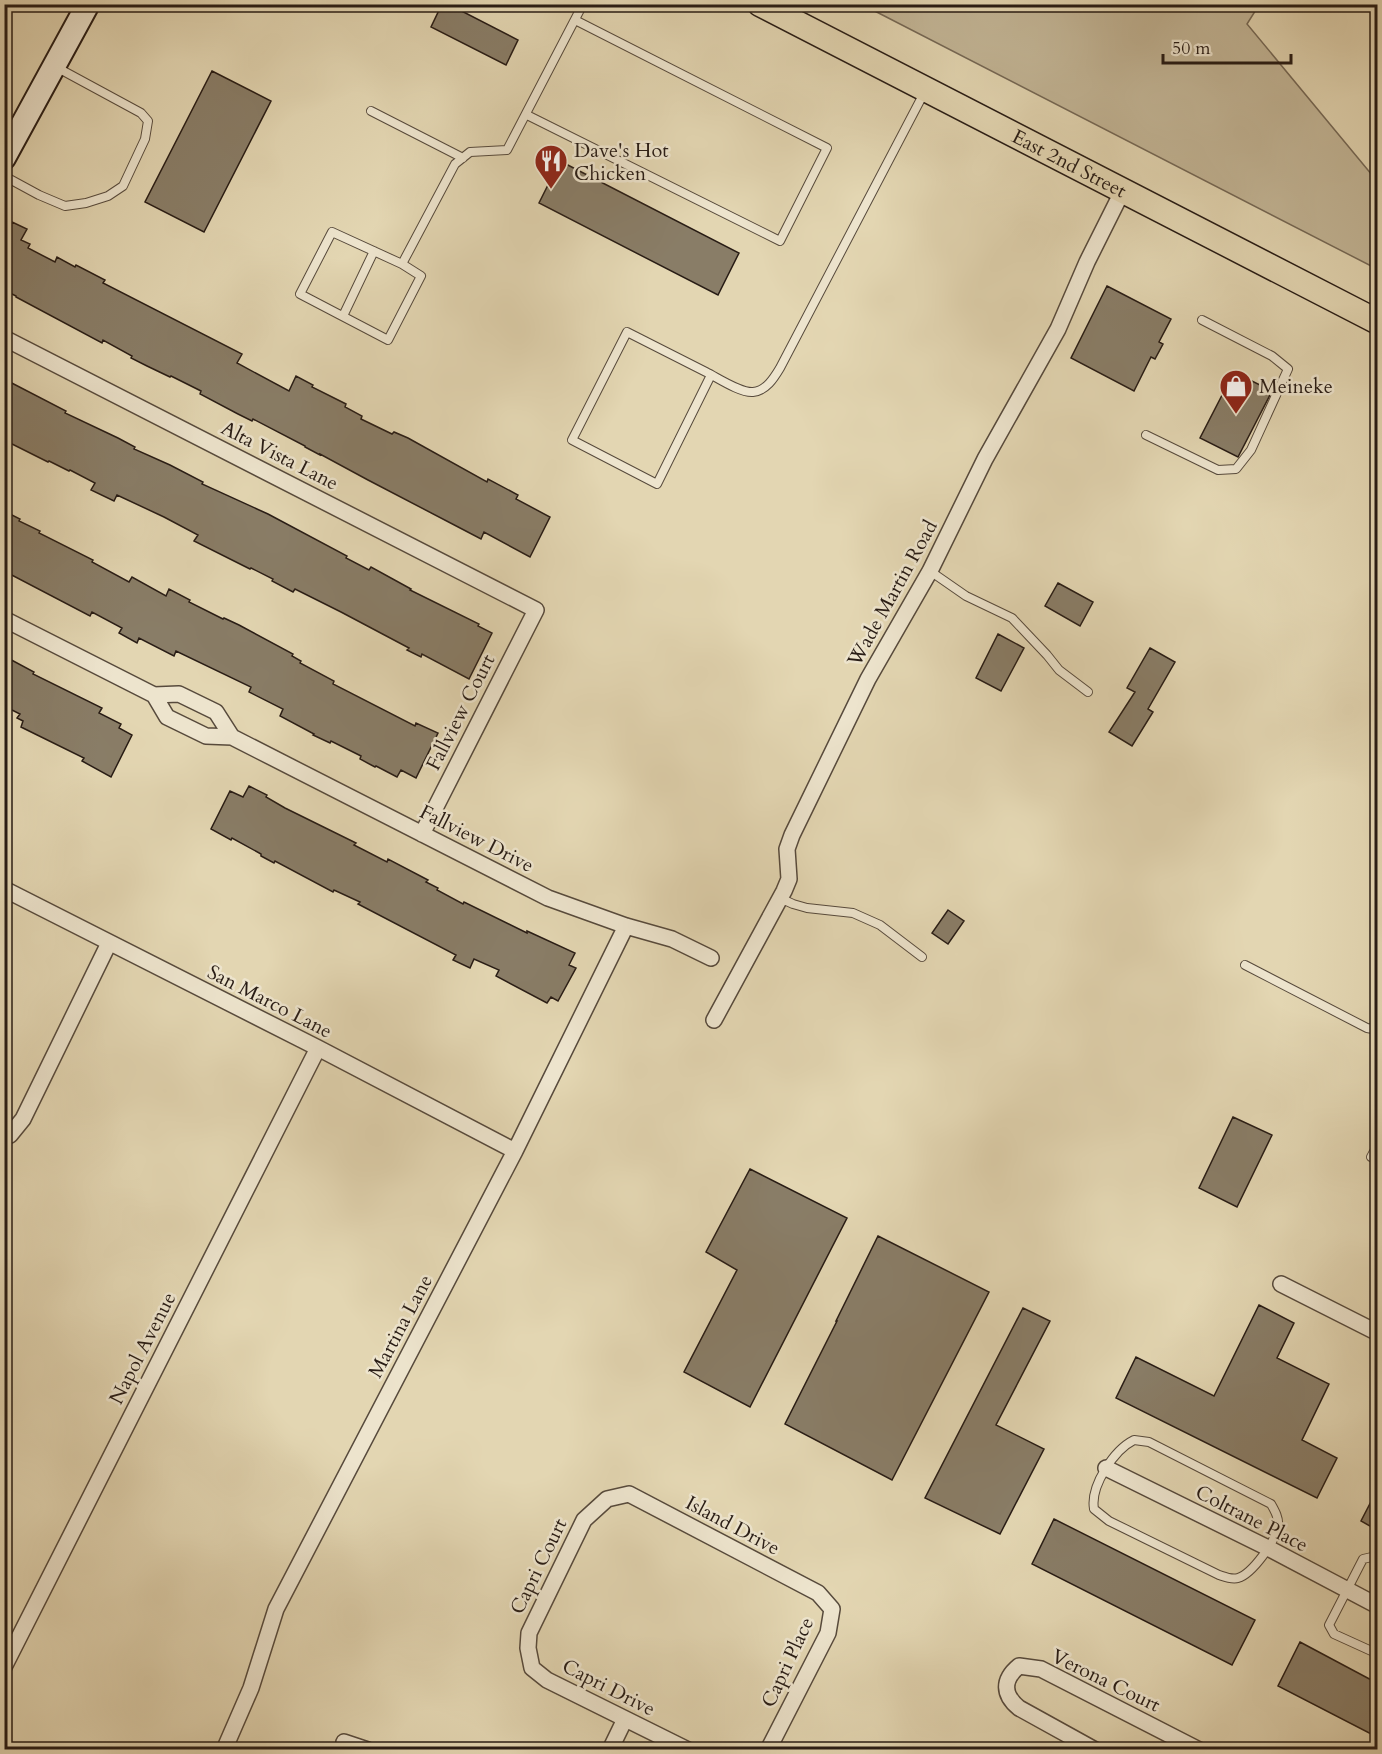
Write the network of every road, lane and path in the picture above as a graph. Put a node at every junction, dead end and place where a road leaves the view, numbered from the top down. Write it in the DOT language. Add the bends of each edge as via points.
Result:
graph roads {
  1 [pos="87,4"];
  2 [pos="583,4"];
  3 [pos="760,4"];
  4 [pos="575,20"];
  5 [pos="54,66"];
  6 [pos="926,89"];
  7 [pos="371,111"];
  8 [pos="526,115"];
  9 [pos="4,158"];
  10 [pos="463,158"];
  11 [pos="4,176"];
  12 [pos="1123,190"];
  13 [pos="374,251"];
  14 [pos="402,264"];
  15 [pos="343,316"];
  16 [pos="1202,320"];
  17 [pos="1377,322"];
  18 [pos="4,338"];
  19 [pos="711,375"];
  20 [pos="1146,435"];
  21 [pos="930,571"];
  22 [pos="536,610"];
  23 [pos="4,619"];
  24 [pos="1088,692"];
  25 [pos="154,695"];
  26 [pos="232,737"];
  27 [pos="422,834"];
  28 [pos="4,889"];
  29 [pos="780,898"];
  30 [pos="626,926"];
  31 [pos="109,943"];
  32 [pos="922,957"];
  33 [pos="711,958"];
  34 [pos="1245,964"];
  35 [pos="714,1020"];
  36 [pos="1377,1030"];
  37 [pos="318,1048"];
  38 [pos="4,1138"];
  39 [pos="1377,1144"];
  40 [pos="515,1151"];
  41 [pos="1371,1156"];
  42 [pos="1281,1284"];
  43 [pos="1377,1333"];
  44 [pos="1106,1468"];
  45 [pos="629,1494"];
  46 [pos="1268,1548"];
  47 [pos="1377,1557"];
  48 [pos="1347,1590"];
  49 [pos="818,1593"];
  50 [pos="1377,1606"];
  51 [pos="528,1648"];
  52 [pos="1377,1654"];
  53 [pos="4,1667"];
  54 [pos="626,1719"];
  55 [pos="344,1742"];
  56 [pos="224,1749"];
  57 [pos="368,1749"];
  58 [pos="610,1749"];
  59 [pos="688,1749"];
  60 [pos="768,1749"];
  61 [pos="1095,1749"];
  62 [pos="1199,1749"];
  1 -- 5 [label="street"];
  2 -- 4 [label="lane"];
  3 -- 6 [label="main road, East 2nd Street"];
  4 -- 8 [label="lane"];
  4 -- 8 [label="lane" via="827,148 780,242"];
  5 -- 9 [label="street"];
  5 -- 11 [label="lane" via="141,113 148,121 145,139 123,186 86,203 65,206"];
  6 -- 12 [label="main road, East 2nd Street"];
  6 -- 19 [label="lane" via="769,385 754,393"];
  7 -- 10 [label="lane"];
  8 -- 10 [label="lane" via="507,150 470,152"];
  10 -- 14 [label="lane" via="455,164"];
  12 -- 17 [label="main road, East 2nd Street"];
  12 -- 21 [label="street, Wade Martin Road" via="1058,329 985,459"];
  13 -- 14 [label="lane"];
  13 -- 15 [label="lane"];
  13 -- 15 [label="lane" via="332,232 300,294"];
  14 -- 15 [label="lane" via="421,276 388,340"];
  16 -- 20 [label="lane" via="1272,356 1288,369 1251,450 1236,469 1218,470"];
  18 -- 22 [label="street, Alta Vista Lane"];
  19 -- 19 [label="lane" via="627,332 572,440 657,484"];
  21 -- 24 [label="lane" via="966,596 1012,618 1059,670"];
  21 -- 29 [label="street, Wade Martin Road" via="868,679 792,835 787,849 789,879"];
  22 -- 27 [label="street, Fallview Court"];
  23 -- 25 [label="street, Fallview Drive"];
  25 -- 26 [label="street, Fallview Drive" via="167,717 206,736"];
  25 -- 26 [label="street, Fallview Drive" via="179,694 216,712"];
  26 -- 27 [label="street, Fallview Drive"];
  27 -- 30 [label="street, Fallview Drive" via="548,898"];
  28 -- 31 [label="street, San Marco Lane"];
  29 -- 32 [label="lane" via="807,908 853,913 880,925"];
  29 -- 35 [label="street, Wade Martin Road"];
  30 -- 33 [label="street, Fallview Drive" via="672,939"];
  30 -- 40 [label="street, Martina Lane"];
  31 -- 37 [label="street, San Marco Lane"];
  31 -- 38 [label="street" via="22,1119"];
  34 -- 36 [label="lane"];
  37 -- 40 [label="street, San Marco Lane"];
  37 -- 53 [label="street, Napol Avenue"];
  39 -- 41 [label="lane"];
  40 -- 56 [label="street, Martina Lane" via="276,1609 251,1688"];
  42 -- 43 [label="street"];
  44 -- 46 [label="street, Coltrane Place"];
  44 -- 46 [label="lane" via="1123,1446 1134,1440 1149,1442 1271,1504 1277,1513 1278,1527"];
  44 -- 46 [label="lane" via="1093,1501 1094,1509 1109,1521 1235,1580 1253,1567"];
  45 -- 49 [label="street, Island Drive"];
  45 -- 51 [label="street, Capri Court" via="607,1499 585,1520 529,1633"];
  46 -- 48 [label="street, Coltrane Place"];
  47 -- 48 [label="lane" via="1363,1559"];
  48 -- 50 [label="street, Coltrane Place"];
  48 -- 52 [label="lane" via="1329,1624 1334,1634"];
  49 -- 60 [label="street, Capri Place" via="832,1609 828,1634"];
  51 -- 54 [label="street, Capri Drive" via="532,1668 547,1680"];
  54 -- 58 [label="street"];
  54 -- 59 [label="street, Capri Drive"];
  55 -- 57 [label="street"];
  61 -- 62 [label="street, Verona Court" via="1019,1708 1006,1689 1014,1670 1019,1666 1041,1669"];
}
